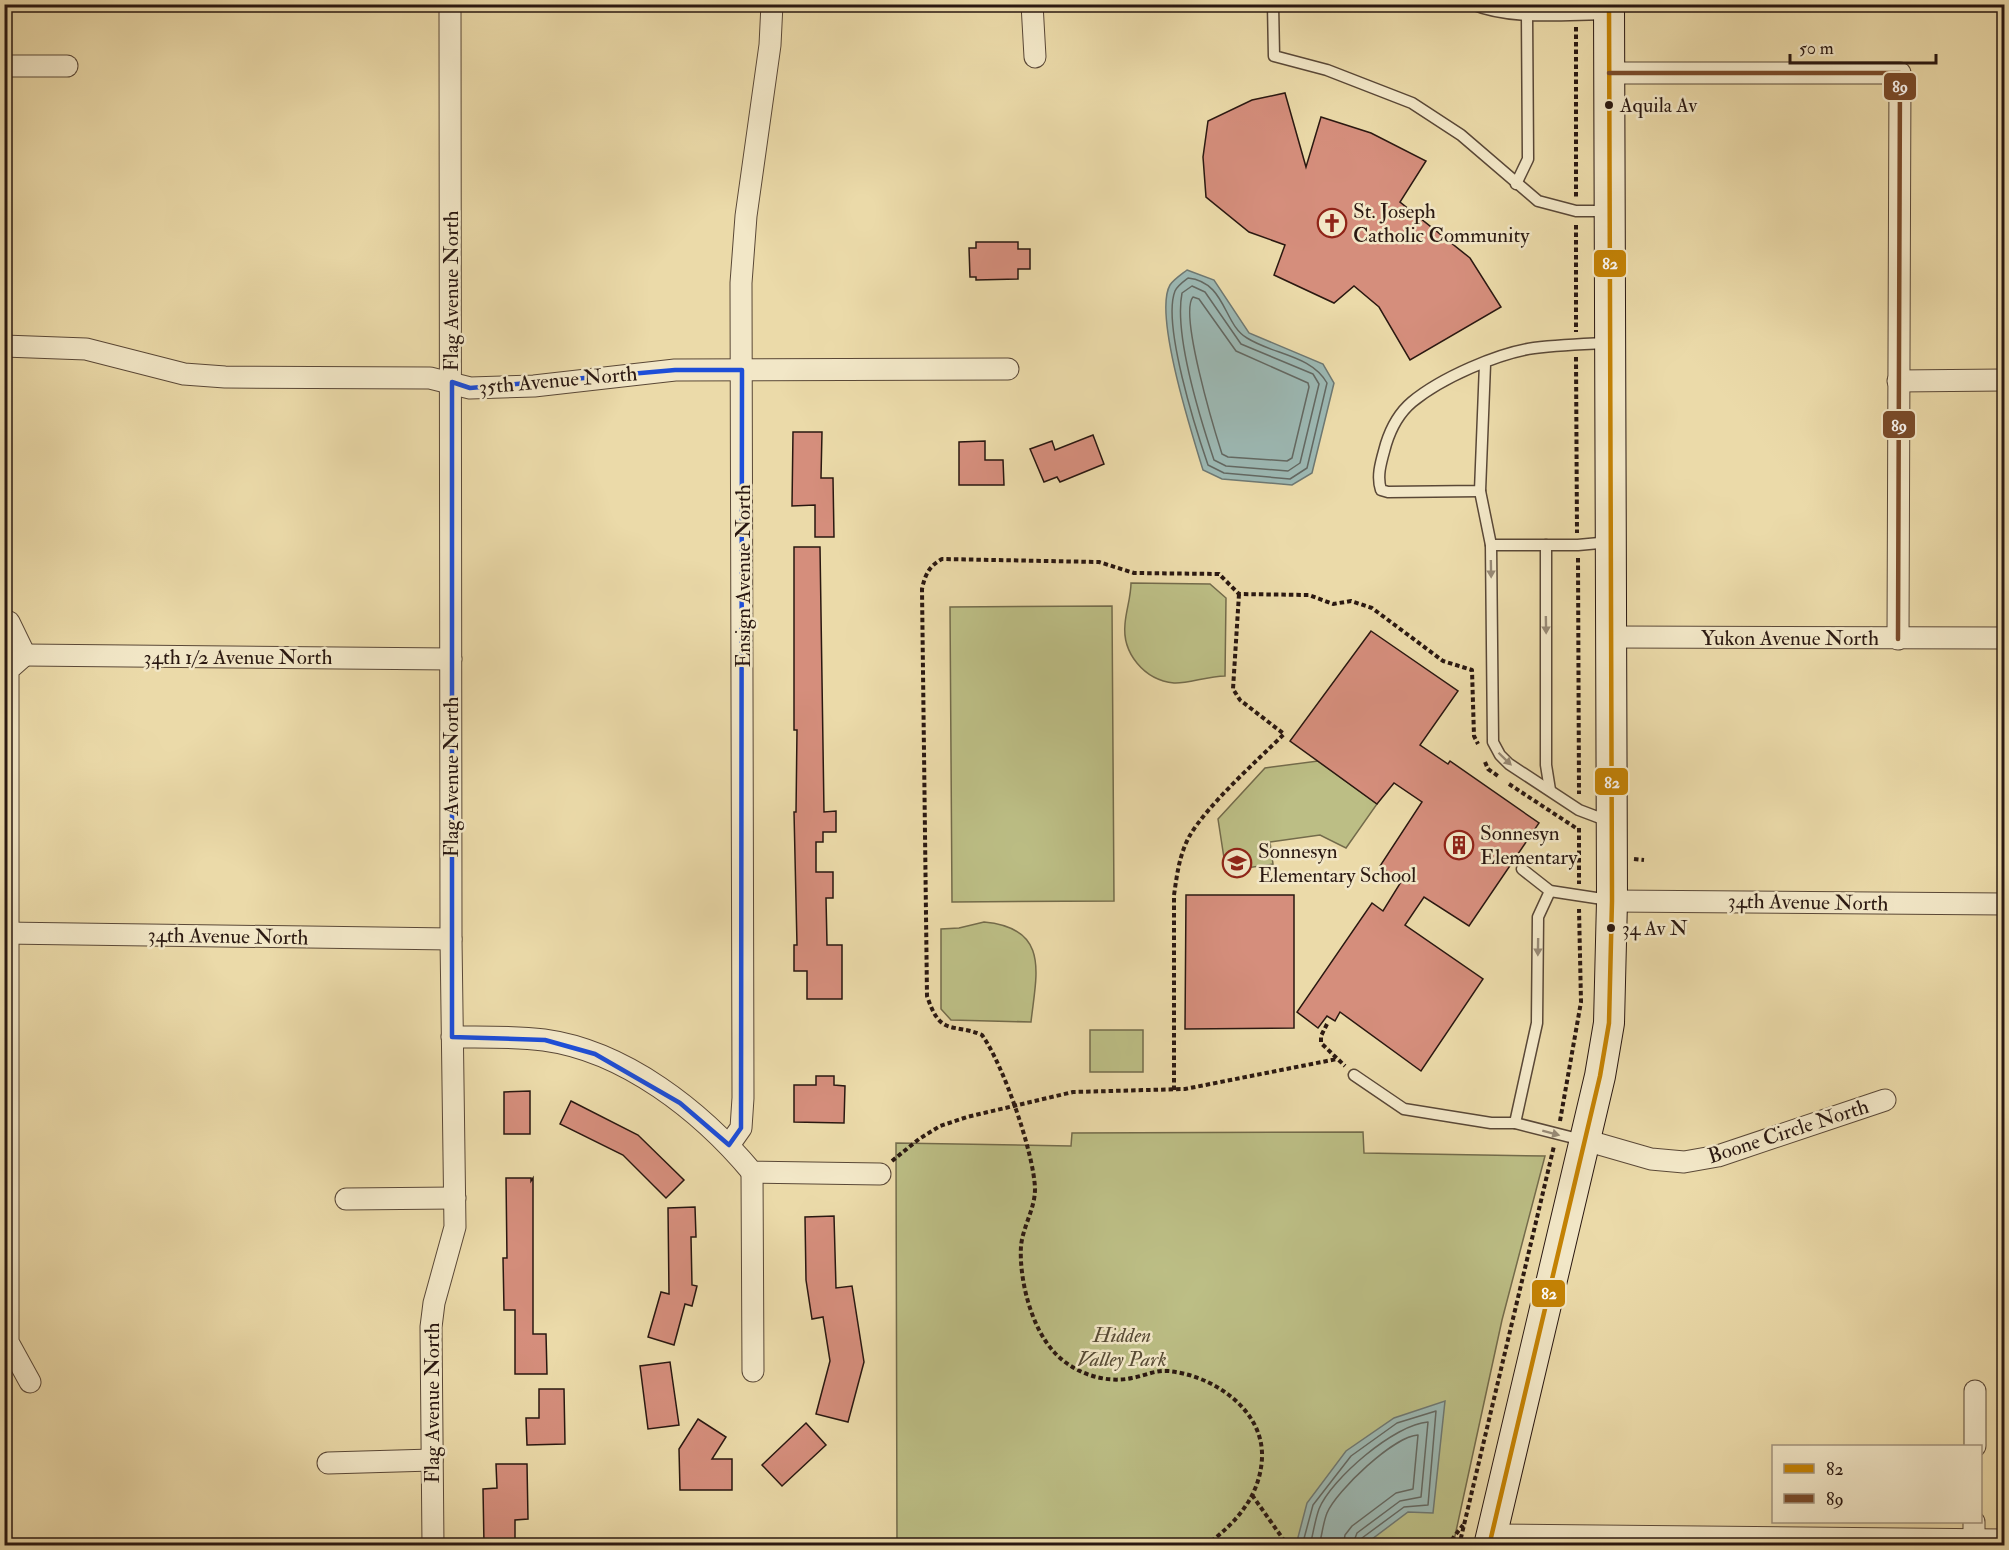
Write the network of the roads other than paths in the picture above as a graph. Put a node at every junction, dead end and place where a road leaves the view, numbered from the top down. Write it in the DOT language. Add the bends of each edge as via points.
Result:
graph roads {
  1 [pos="450,4"];
  2 [pos="772,4"];
  3 [pos="1032,4"];
  4 [pos="1273,4"];
  5 [pos="1472,4"];
  6 [pos="1609,9"];
  7 [pos="1527,14"];
  8 [pos="1035,57"];
  9 [pos="4,66"];
  10 [pos="67,66"];
  11 [pos="1609,73"];
  12 [pos="1516,184"];
  13 [pos="1608,211"];
  14 [pos="1609,343"];
  15 [pos="4,346"];
  16 [pos="1485,364"];
  17 [pos="1008,369"];
  18 [pos="742,370"];
  19 [pos="2004,380"];
  20 [pos="1898,381"];
  21 [pos="452,382"];
  22 [pos="1480,491"];
  23 [pos="1610,542"];
  24 [pos="1491,545"];
  25 [pos="1546,545"];
  26 [pos="9,622"];
  27 [pos="1611,637"];
  28 [pos="2004,638"];
  29 [pos="1898,639"];
  30 [pos="25,656"];
  31 [pos="451,659"];
  32 [pos="1550,790"];
  33 [pos="1611,821"];
  34 [pos="1522,869"];
  35 [pos="1550,891"];
  36 [pos="1612,901"];
  37 [pos="2004,904"];
  38 [pos="6,933"];
  39 [pos="451,939"];
  40 [pos="452,1037"];
  41 [pos="1354,1075"];
  42 [pos="1885,1100"];
  43 [pos="1515,1123"];
  44 [pos="1585,1140"];
  45 [pos="729,1145"];
  46 [pos="752,1172"];
  47 [pos="880,1174"];
  48 [pos="346,1198"];
  49 [pos="455,1198"];
  50 [pos="753,1371"];
  51 [pos="30,1382"];
  52 [pos="1975,1392"];
  53 [pos="1975,1445"];
  54 [pos="432,1460"];
  55 [pos="328,1463"];
  56 [pos="1974,1531"];
  57 [pos="1490,1540"];
  58 [pos="2004,1540"];
  59 [pos="433,1545"];
  1 -- 21 [label="street, Flag Avenue North"];
  2 -- 18 [label="street, Ensign Avenue North" via="745,227"];
  3 -- 8 [label="street"];
  4 -- 12 [label="lane" via="1274,56 1327,70 1412,103 1461,135"];
  5 -- 7 [label="lane" via="1487,11"];
  6 -- 7 [label="lane"];
  6 -- 11 [label="street"];
  7 -- 12 [label="lane" via="1528,159"];
  9 -- 10 [label="street"];
  11 -- 13 [label="street"];
  11 -- 20 [label="street" via="1900,73"];
  12 -- 13 [label="lane" via="1538,201 1576,211"];
  13 -- 14 [label="street"];
  14 -- 16 [label="lane" via="1534,348"];
  14 -- 23 [label="street"];
  15 -- 21 [label="street, 35th Avenue North" via="86,349 184,374 430,378"];
  16 -- 22 [label="lane"];
  16 -- 22 [label="lane" via="1440,383 1399,416 1383,454 1378,483 1381,490 1388,492"];
  17 -- 18 [label="street, 35th Avenue North"];
  18 -- 21 [label="street, 35th Avenue North" via="675,370 534,386 470,388"];
  18 -- 45 [label="street, Ensign Avenue North" via="743,1098 741,1128"];
  19 -- 20 [label="street"];
  20 -- 29 [label="street"];
  21 -- 31 [label="street, Flag Avenue North"];
  22 -- 24 [label="lane"];
  23 -- 25 [label="lane"];
  23 -- 27 [label="street"];
  24 -- 25 [label="lane"];
  24 -- 32 [label="lane, one-way" via="1493,742 1509,764"];
  25 -- 32 [label="lane, one-way" via="1546,765"];
  26 -- 30 [label="street"];
  27 -- 29 [label="street, Yukon Avenue North"];
  27 -- 33 [label="street"];
  28 -- 29 [label="street, Yukon Avenue North"];
  30 -- 31 [label="street, 34th 1/2 Avenue North"];
  30 -- 38 [label="street" via="8,670"];
  31 -- 39 [label="street, Flag Avenue North"];
  32 -- 33 [label="lane" via="1579,810"];
  33 -- 36 [label="street"];
  34 -- 35 [label="lane"];
  35 -- 36 [label="lane"];
  35 -- 43 [label="lane, one-way" via="1538,917 1537,1023"];
  36 -- 37 [label="street, 34th Avenue North"];
  36 -- 44 [label="street" via="1609,1023"];
  38 -- 39 [label="street, 34th Avenue North"];
  38 -- 51 [label="street" via="8,1342"];
  39 -- 40 [label="street, Flag Avenue North"];
  40 -- 45 [label="street" via="545,1040 595,1054 680,1102"];
  40 -- 49 [label="street, Flag Avenue North"];
  41 -- 43 [label="lane" via="1404,1109 1491,1123"];
  42 -- 44 [label="street, Boone Circle North" via="1728,1153 1684,1161 1651,1159"];
  43 -- 44 [label="lane, one-way"];
  44 -- 57 [label="street"];
  45 -- 46 [label="street"];
  46 -- 47 [label="street"];
  46 -- 50 [label="street"];
  48 -- 49 [label="street"];
  49 -- 54 [label="street, Flag Avenue North" via="455,1227 430,1327"];
  52 -- 53 [label="street"];
  54 -- 55 [label="street"];
  54 -- 59 [label="street, Flag Avenue North"];
  56 -- 57 [label="street"];
  56 -- 58 [label="street"];
}
